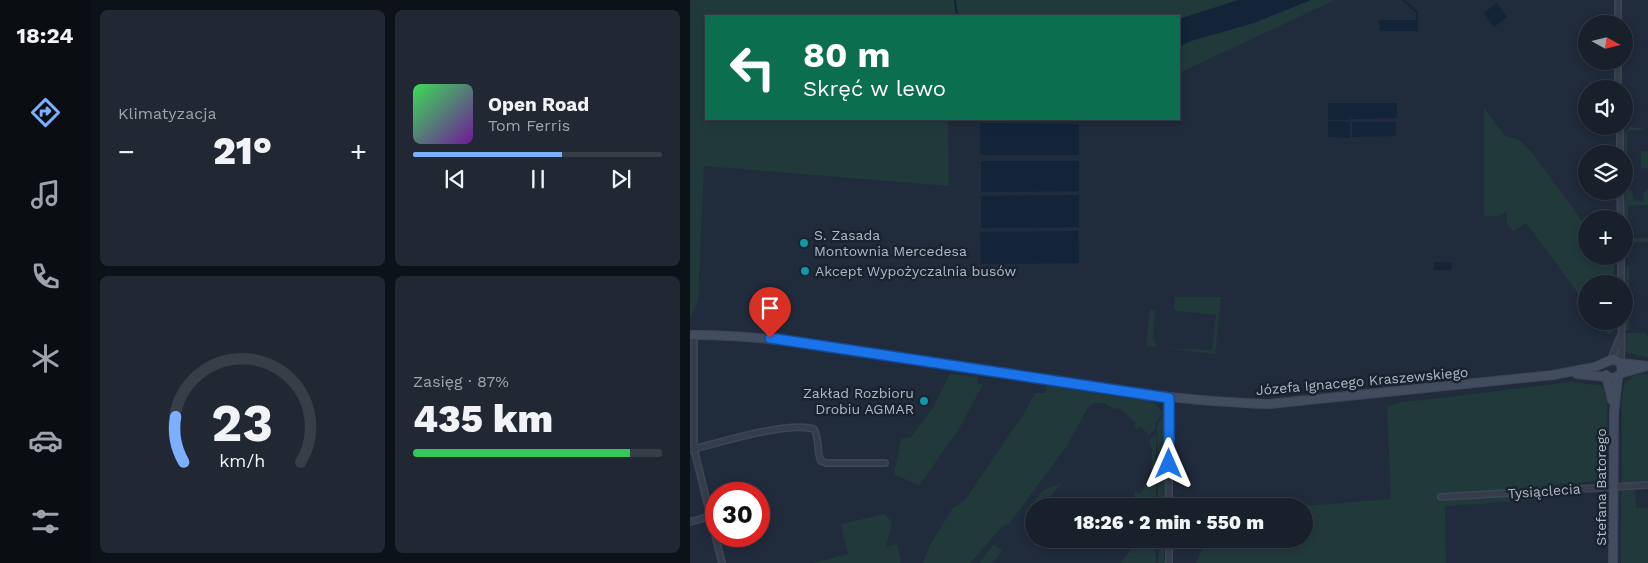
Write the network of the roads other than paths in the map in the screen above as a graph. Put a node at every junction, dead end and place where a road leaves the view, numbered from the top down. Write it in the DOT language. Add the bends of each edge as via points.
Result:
graph roads {
  1 [pos="1618,0"];
  2 [pos="1618,15"];
  3 [pos="1622,330"];
  4 [pos="1622,334"];
  5 [pos="692,335"];
  6 [pos="1608,362"];
  7 [pos="1621,363"];
  8 [pos="1648,366"];
  9 [pos="1553,375"];
  10 [pos="1620,375"];
  11 [pos="1608,377"];
  12 [pos="1169,398"];
  13 [pos="1614,412"];
  14 [pos="692,449"];
  15 [pos="885,463"];
  16 [pos="1648,484"];
  17 [pos="1613,486"];
  18 [pos="705,495"];
  19 [pos="1441,497"];
  20 [pos="1169,498"];
  21 [pos="705,518"];
  22 [pos="690,522"];
  23 [pos="718,547"];
  24 [pos="1169,548"];
  25 [pos="722,563"];
  26 [pos="1169,563"];
  27 [pos="1613,563"];
  1 -- 2 [label="street"];
  3 -- 4 [label="street"];
  4 -- 6 [label="street"];
  4 -- 7 [label="street"];
  5 -- 12 [label="street, Józefa Ignacego Kraszewskiego" via="770,338"];
  5 -- 14 [label="street"];
  6 -- 7 [label="street"];
  6 -- 9 [label="street, Józefa Ignacego Kraszewskiego"];
  6 -- 11 [label="street, Stefana Batorego" via="1603,370"];
  7 -- 8 [label="street"];
  7 -- 10 [label="street, Stefana Batorego"];
  8 -- 10 [label="street"];
  9 -- 11 [label="street, Józefa Ignacego Kraszewskiego"];
  9 -- 12 [label="street, Józefa Ignacego Kraszewskiego" via="1269,404"];
  10 -- 11 [label="street, Józefa Ignacego Kraszewskiego"];
  10 -- 13 [label="street, Stefana Batorego"];
  11 -- 13 [label="street, Stefana Batorego"];
  12 -- 20 [label="street"];
  13 -- 17 [label="street, Stefana Batorego"];
  14 -- 15 [label="street" via="806,426 814,429 818,436 821,461"];
  14 -- 18 [label="street"];
  16 -- 17 [label="street, Tysiąclecia"];
  17 -- 19 [label="street, Tysiąclecia"];
  17 -- 27 [label="street, Stefana Batorego"];
  21 -- 22 [label="street"];
  23 -- 25 [label="street"];
  24 -- 26 [label="street"];
}
